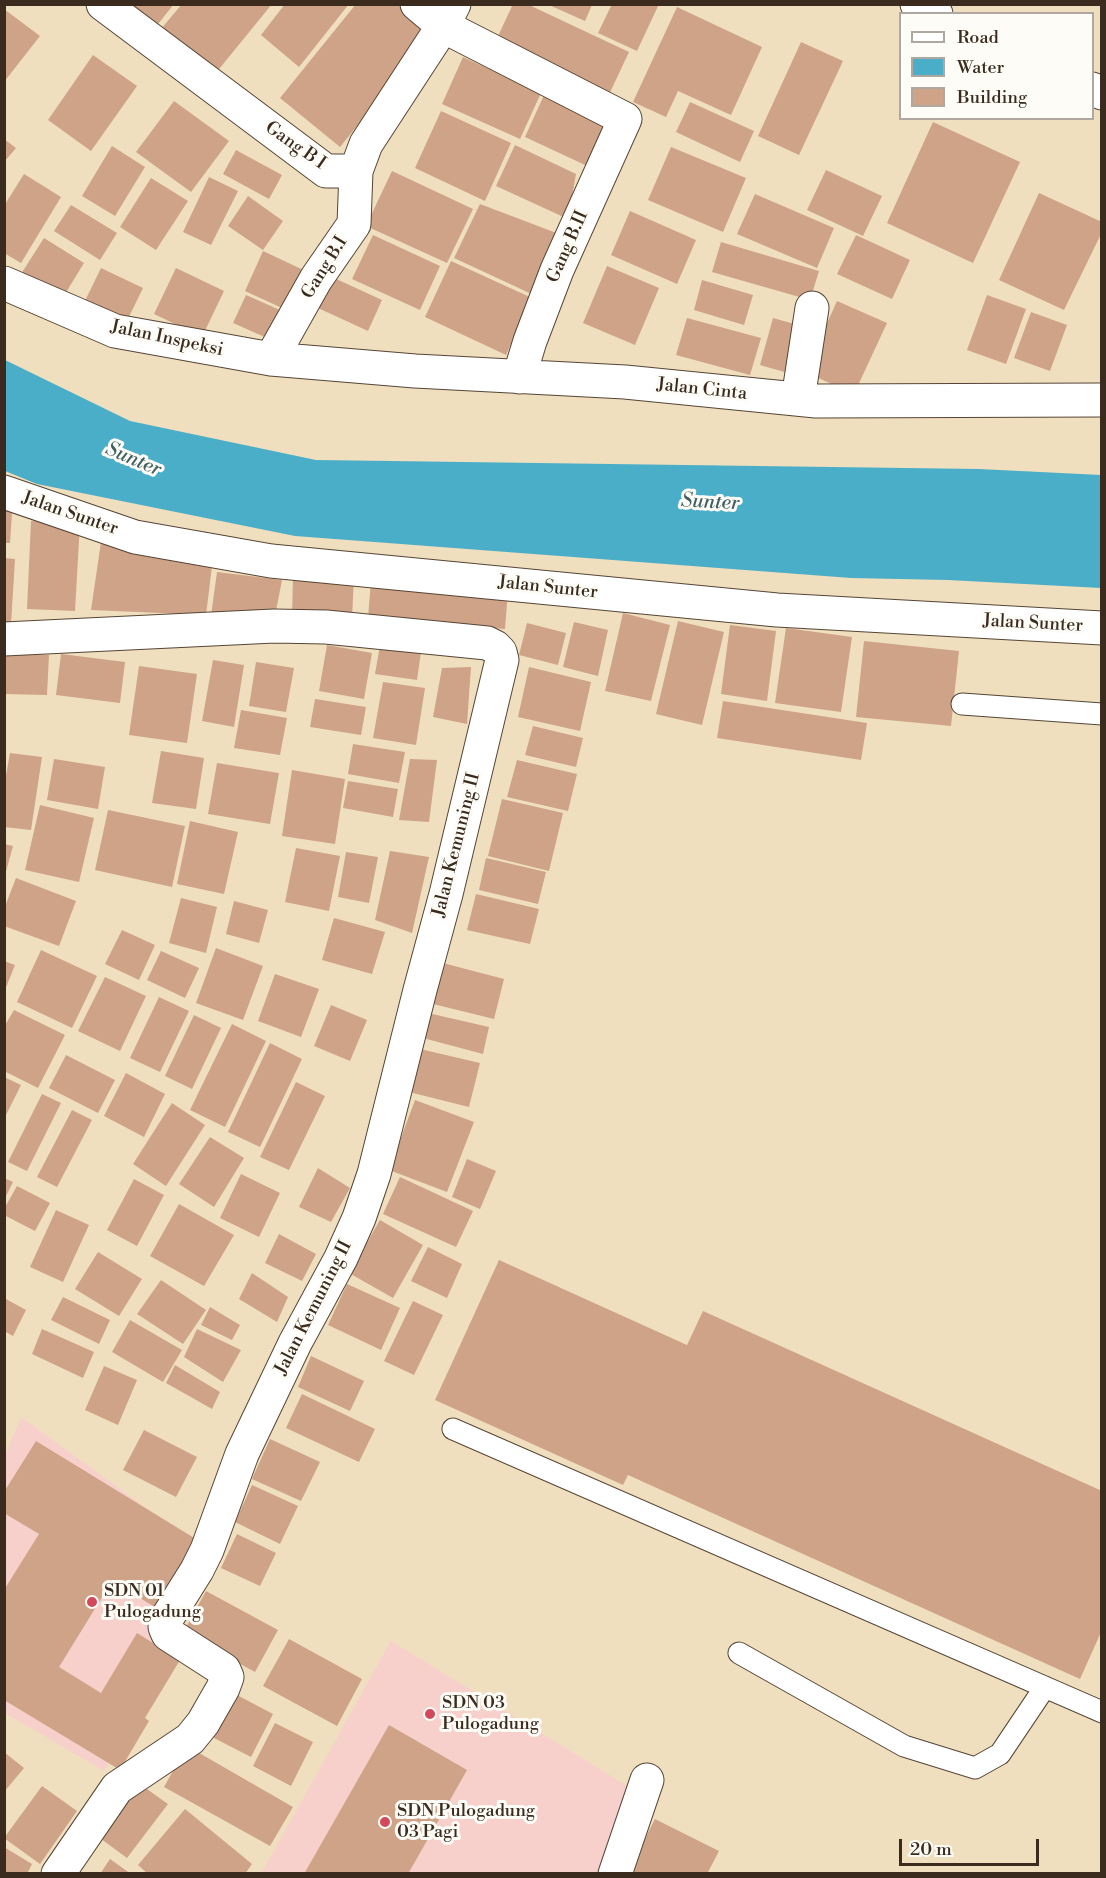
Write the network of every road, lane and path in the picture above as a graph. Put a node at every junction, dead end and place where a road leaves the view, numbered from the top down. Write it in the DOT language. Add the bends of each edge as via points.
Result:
graph roads {
  1 [pos="102,4"];
  2 [pos="417,4"];
  3 [pos="917,4"];
  4 [pos="932,12"];
  5 [pos="449,15"];
  6 [pos="356,171"];
  7 [pos="4,283"];
  8 [pos="812,308"];
  9 [pos="287,361"];
  10 [pos="519,377"];
  11 [pos="798,399"];
  12 [pos="1101,400"];
  13 [pos="4,492"];
  14 [pos="1101,628"];
  15 [pos="4,639"];
  16 [pos="962,704"];
  17 [pos="1101,714"];
  18 [pos="453,1429"];
  19 [pos="739,1653"];
  20 [pos="1045,1687"];
  21 [pos="1101,1712"];
  22 [pos="647,1780"];
  23 [pos="58,1874"];
  24 [pos="615,1874"];
  1 -- 6 [label="street, Gang B I" via="326,171"];
  2 -- 5 [label="street"];
  3 -- 4 [label="street"];
  5 -- 6 [label="street" via="366,144"];
  5 -- 10 [label="street, Gang B.II" via="625,119 557,270"];
  6 -- 9 [label="street, Gang B.I" via="354,224 316,279"];
  7 -- 9 [label="street, Jalan Inspeksi" via="115,332"];
  8 -- 11 [label="street"];
  9 -- 10 [label="street, Jalan Cinta"];
  10 -- 11 [label="street, Jalan Cinta" via="625,382"];
  11 -- 12 [label="street, Jalan Cinta"];
  13 -- 14 [label="street, Jalan Sunter" via="135,537 271,561 777,610"];
  15 -- 23 [label="street, Jalan Kemuning II" via="326,627 487,644 500,652 501,660 452,871 374,1174 359,1218 242,1454 207,1550 166,1618 168,1634 224,1670 227,1677 190,1739 117,1788"];
  16 -- 17 [label="lane"];
  18 -- 20 [label="lane"];
  19 -- 20 [label="lane" via="904,1746 975,1768 1000,1754"];
  20 -- 21 [label="lane"];
  22 -- 24 [label="street"];
}
